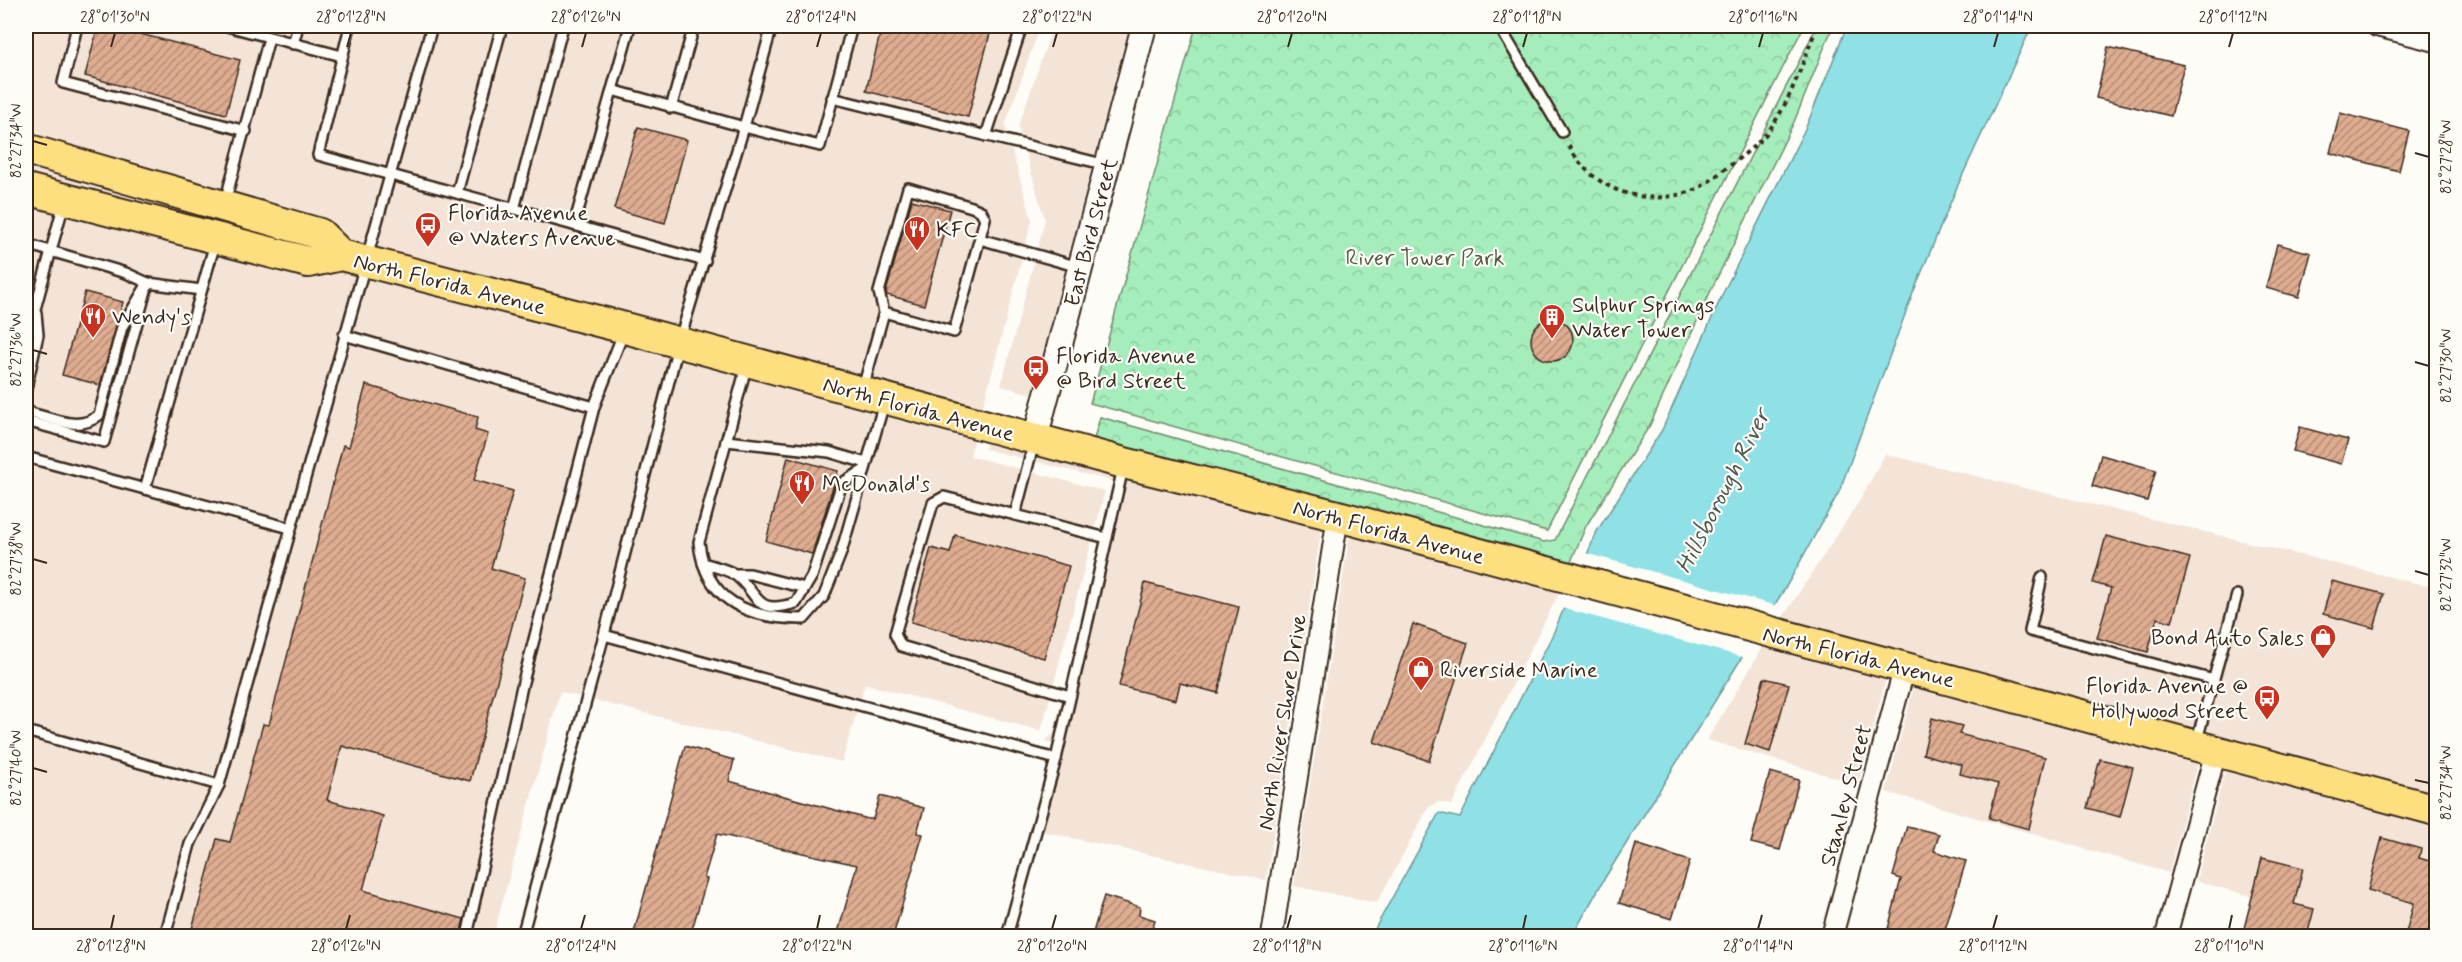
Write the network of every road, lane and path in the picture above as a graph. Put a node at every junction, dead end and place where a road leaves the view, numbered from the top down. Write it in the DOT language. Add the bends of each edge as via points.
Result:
graph roads {
  1 [pos="77,26"];
  2 [pos="227,26"];
  3 [pos="298,26"];
  4 [pos="350,26"];
  5 [pos="432,26"];
  6 [pos="502,26"];
  7 [pos="563,26"];
  8 [pos="630,26"];
  9 [pos="694,26"];
  10 [pos="772,26"];
  11 [pos="852,26"];
  12 [pos="1022,26"];
  13 [pos="1144,26"];
  14 [pos="1499,26"];
  15 [pos="1817,26"];
  16 [pos="2377,26"];
  17 [pos="269,38"];
  18 [pos="2436,41"];
  19 [pos="293,44"];
  20 [pos="342,56"];
  21 [pos="612,90"];
  22 [pos="832,98"];
  23 [pos="671,108"];
  24 [pos="744,127"];
  25 [pos="246,130"];
  26 [pos="1562,132"];
  27 [pos="986,136"];
  28 [pos="26,149"];
  29 [pos="1107,165"];
  30 [pos="391,175"];
  31 [pos="26,189"];
  32 [pos="457,193"];
  33 [pos="65,200"];
  34 [pos="225,205"];
  35 [pos="514,209"];
  36 [pos="574,225"];
  37 [pos="217,238"];
  38 [pos="980,239"];
  39 [pos="26,244"];
  40 [pos="51,251"];
  41 [pos="353,258"];
  42 [pos="705,261"];
  43 [pos="1080,267"];
  44 [pos="148,283"];
  45 [pos="201,290"];
  46 [pos="36,305"];
  47 [pos="884,312"];
  48 [pos="625,328"];
  49 [pos="344,335"];
  50 [pos="26,342"];
  51 [pos="679,342"];
  52 [pos="748,361"];
  53 [pos="26,389"];
  54 [pos="873,396"];
  55 [pos="594,406"];
  56 [pos="26,408"];
  57 [pos="26,421"];
  58 [pos="1035,439"];
  59 [pos="726,441"];
  60 [pos="26,457"];
  61 [pos="1124,463"];
  62 [pos="865,467"];
  63 [pos="145,489"];
  64 [pos="1015,515"];
  65 [pos="1338,516"];
  66 [pos="290,528"];
  67 [pos="1107,538"];
  68 [pos="703,563"];
  69 [pos="733,574"];
  70 [pos="2043,578"];
  71 [pos="805,588"];
  72 [pos="2236,594"];
  73 [pos="604,635"];
  74 [pos="1905,666"];
  75 [pos="2214,680"];
  76 [pos="1070,696"];
  77 [pos="26,731"];
  78 [pos="2206,748"];
  79 [pos="1056,759"];
  80 [pos="219,784"];
  81 [pos="2436,810"];
  82 [pos="165,936"];
  83 [pos="467,936"];
  84 [pos="522,936"];
  85 [pos="1007,936"];
  86 [pos="1272,936"];
  87 [pos="1832,936"];
  88 [pos="2166,936"];
  1 -- 25 [label="lane" via="63,83"];
  2 -- 17 [label="lane"];
  3 -- 19 [label="lane"];
  4 -- 20 [label="lane"];
  5 -- 30 [label="lane"];
  6 -- 32 [label="lane"];
  7 -- 35 [label="lane"];
  8 -- 21 [label="lane"];
  9 -- 23 [label="lane"];
  10 -- 24 [label="lane"];
  11 -- 22 [label="lane"];
  12 -- 27 [label="lane"];
  13 -- 29 [label="street, East Bird Street"];
  14 -- 26 [label="lane"];
  15 -- 26 [label="path" via="1772,126 1748,152 1697,189 1673,196 1628,194 1611,188 1592,177 1577,161"];
  16 -- 18 [label="street"];
  17 -- 19 [label="lane"];
  17 -- 25 [label="lane"];
  19 -- 20 [label="lane"];
  20 -- 30 [label="lane" via="318,154"];
  21 -- 23 [label="lane"];
  21 -- 36 [label="lane"];
  22 -- 24 [label="lane" via="820,147"];
  22 -- 27 [label="lane"];
  23 -- 24 [label="lane"];
  24 -- 42 [label="lane"];
  25 -- 34 [label="lane"];
  27 -- 29 [label="lane"];
  28 -- 34 [label="main road, North Florida Avenue"];
  29 -- 43 [label="street, East Bird Street"];
  30 -- 32 [label="lane"];
  30 -- 41 [label="lane"];
  31 -- 33 [label="main road, North Florida Avenue"];
  32 -- 35 [label="lane"];
  33 -- 37 [label="main road, North Florida Avenue"];
  33 -- 40 [label="lane"];
  34 -- 41 [label="main road, North Florida Avenue" via="320,234"];
  35 -- 36 [label="lane"];
  36 -- 42 [label="lane"];
  37 -- 41 [label="main road, North Florida Avenue" via="308,262"];
  37 -- 45 [label="lane"];
  38 -- 43 [label="lane"];
  38 -- 47 [label="lane" via="954,332"];
  38 -- 47 [label="lane" via="985,219 981,211 908,188 879,292"];
  39 -- 40 [label="lane"];
  40 -- 44 [label="lane"];
  40 -- 46 [label="lane"];
  41 -- 48 [label="main road, North Florida Avenue"];
  41 -- 49 [label="lane"];
  42 -- 51 [label="lane"];
  43 -- 58 [label="street, East Bird Street"];
  44 -- 45 [label="lane"];
  44 -- 56 [label="lane" via="122,327 99,415 79,425 31,413"];
  44 -- 57 [label="lane" via="104,442"];
  45 -- 63 [label="lane"];
  46 -- 50 [label="lane"];
  46 -- 53 [label="lane" via="38,335"];
  47 -- 54 [label="lane"];
  48 -- 51 [label="main road, North Florida Avenue"];
  48 -- 55 [label="lane"];
  49 -- 55 [label="lane"];
  49 -- 66 [label="lane"];
  51 -- 52 [label="main road, North Florida Avenue"];
  51 -- 73 [label="lane"];
  52 -- 54 [label="main road, North Florida Avenue"];
  52 -- 59 [label="lane"];
  54 -- 58 [label="main road, North Florida Avenue"];
  54 -- 62 [label="lane"];
  55 -- 83 [label="lane" via="522,686"];
  58 -- 61 [label="main road, North Florida Avenue"];
  58 -- 64 [label="lane"];
  59 -- 62 [label="lane" via="830,452"];
  59 -- 68 [label="lane" via="702,526 699,542"];
  60 -- 63 [label="lane"];
  61 -- 65 [label="main road, North Florida Avenue"];
  61 -- 67 [label="lane"];
  62 -- 68 [label="lane" via="841,553 824,596 804,619 750,613 710,582"];
  62 -- 71 [label="lane" via="842,483"];
  63 -- 66 [label="lane"];
  64 -- 67 [label="lane"];
  64 -- 76 [label="lane" via="944,497 933,503 895,634 901,646"];
  65 -- 74 [label="main road, North Florida Avenue" via="1771,634"];
  65 -- 86 [label="street, North River Shore Drive"];
  66 -- 80 [label="lane"];
  67 -- 76 [label="lane"];
  68 -- 69 [label="lane"];
  69 -- 71 [label="lane" via="750,574"];
  69 -- 71 [label="lane" via="760,604 776,609 796,603"];
  70 -- 75 [label="lane" via="2030,631"];
  72 -- 75 [label="lane"];
  73 -- 79 [label="lane"];
  73 -- 84 [label="lane"];
  74 -- 78 [label="main road, North Florida Avenue"];
  74 -- 87 [label="street, Stanley Street"];
  75 -- 78 [label="lane"];
  76 -- 79 [label="lane"];
  77 -- 80 [label="lane"];
  78 -- 81 [label="main road, North Florida Avenue"];
  78 -- 88 [label="street"];
  79 -- 85 [label="lane"];
  80 -- 82 [label="lane" via="190,844"];
}
